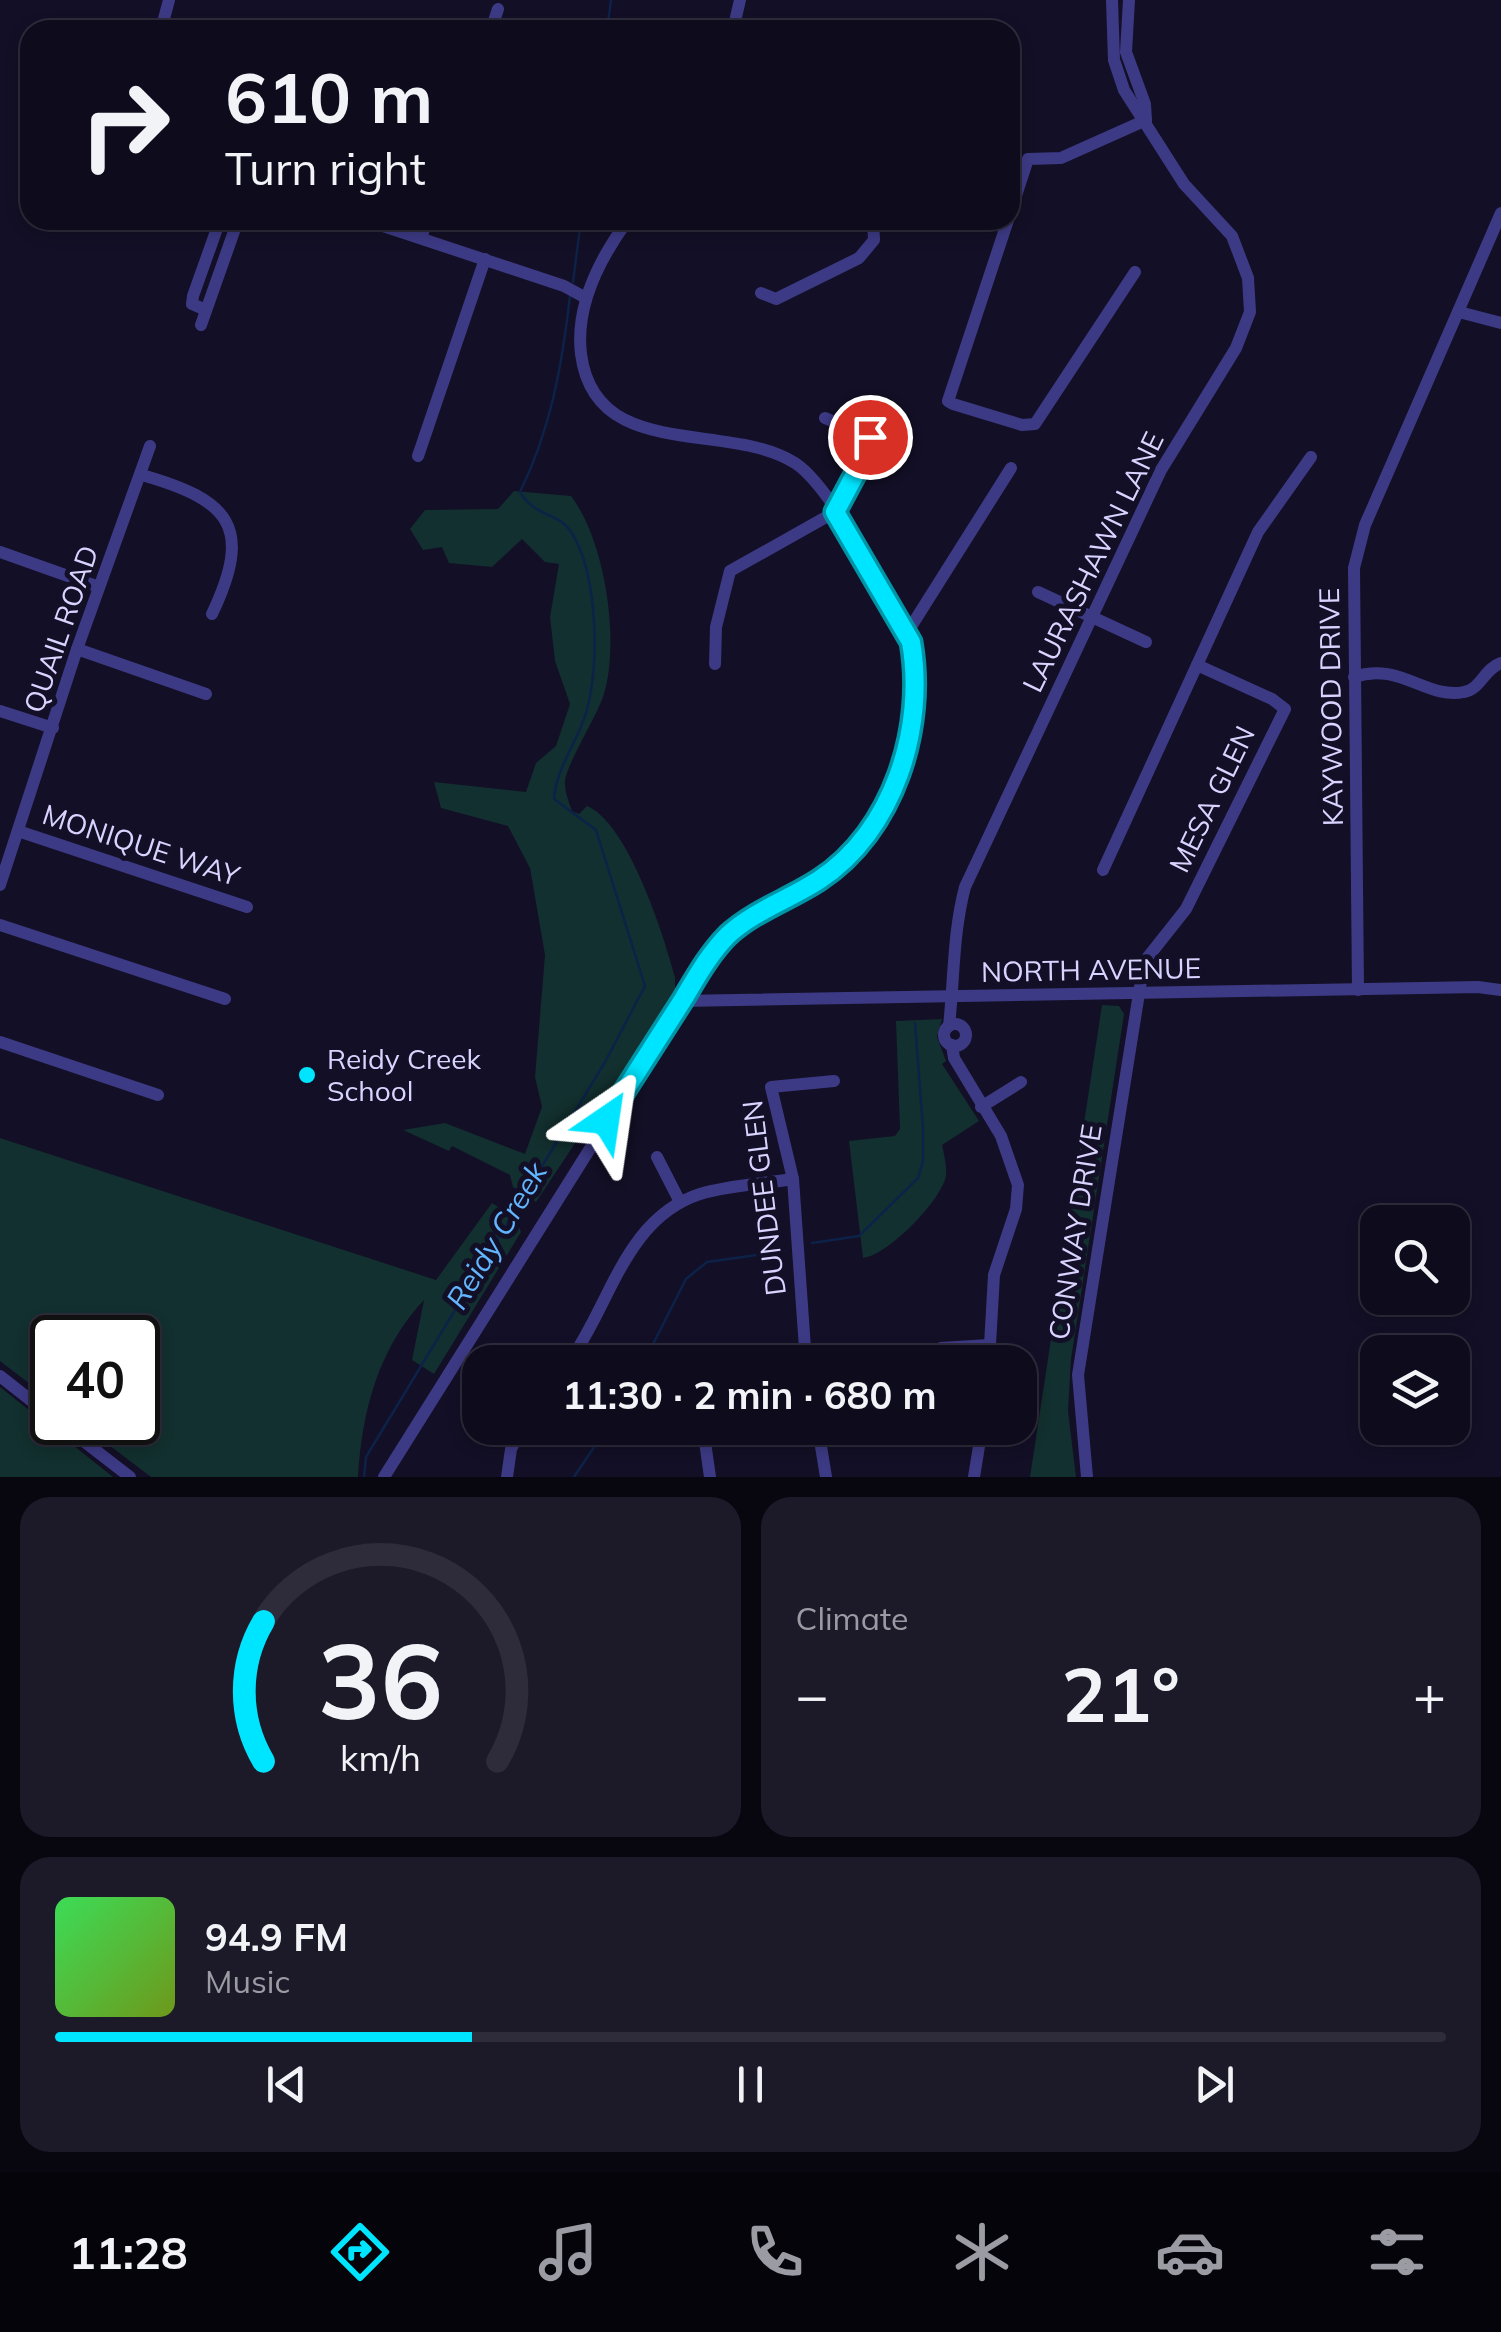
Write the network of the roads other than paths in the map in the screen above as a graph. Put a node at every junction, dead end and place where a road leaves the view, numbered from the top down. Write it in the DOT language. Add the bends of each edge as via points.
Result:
graph roads {
  1 [pos="1112,0"];
  2 [pos="1128,0"];
  3 [pos="498,9"];
  4 [pos="494,20"];
  5 [pos="1146,120"];
  6 [pos="1020,183"];
  7 [pos="1501,213"];
  8 [pos="216,230"];
  9 [pos="234,230"];
  10 [pos="396,230"];
  11 [pos="423,230"];
  12 [pos="623,230"];
  13 [pos="874,230"];
  14 [pos="1005,230"];
  15 [pos="421,238"];
  16 [pos="485,259"];
  17 [pos="1135,272"];
  18 [pos="761,294"];
  19 [pos="586,298"];
  20 [pos="206,310"];
  21 [pos="1460,312"];
  22 [pos="1501,323"];
  23 [pos="201,325"];
  24 [pos="825,418"];
  25 [pos="150,446"];
  26 [pos="418,456"];
  27 [pos="1311,457"];
  28 [pos="1011,468"];
  29 [pos="142,475"];
  30 [pos="835,512"];
  31 [pos="0,552"];
  32 [pos="99,587"];
  33 [pos="1038,592"];
  34 [pos="212,614"];
  35 [pos="1094,618"];
  36 [pos="906,633"];
  37 [pos="1146,642"];
  38 [pos="77,649"];
  39 [pos="1501,663"];
  40 [pos="715,664"];
  41 [pos="1197,665"];
  42 [pos="1354,677"];
  43 [pos="206,694"];
  44 [pos="0,710"];
  45 [pos="53,728"];
  46 [pos="18,831"];
  47 [pos="1103,870"];
  48 [pos="0,882"];
  49 [pos="247,907"];
  50 [pos="0,925"];
  51 [pos="1358,990"];
  52 [pos="1501,990"];
  53 [pos="955,996"];
  54 [pos="1138,996"];
  55 [pos="224,999"];
  56 [pos="681,1002"];
  57 [pos="0,1042"];
  58 [pos="834,1081"];
  59 [pos="1021,1082"];
  60 [pos="158,1096"];
  61 [pos="981,1106"];
  62 [pos="657,1157"];
  63 [pos="793,1179"];
  64 [pos="680,1202"];
  65 [pos="578,1345"];
  66 [pos="805,1345"];
  67 [pos="988,1345"];
  68 [pos="0,1376"];
  69 [pos="30,1400"];
  70 [pos="89,1445"];
  71 [pos="513,1445"];
  72 [pos="705,1445"];
  73 [pos="821,1445"];
  74 [pos="979,1445"];
  75 [pos="130,1477"];
  76 [pos="384,1477"];
  77 [pos="507,1477"];
  78 [pos="710,1477"];
  79 [pos="826,1477"];
  80 [pos="974,1477"];
  81 [pos="1087,1477"];
  1 -- 5 [label="street, LAURASHAWN LANE" via="1114,60 1124,90"];
  2 -- 5 [label="street, LAURASHAWN LANE" via="1126,52"];
  3 -- 4 [label="street"];
  5 -- 6 [label="street" via="1061,158 1028,159"];
  5 -- 35 [label="street, LAURASHAWN LANE" via="1184,184 1232,236 1248,278 1250,312 1236,348 1161,470"];
  7 -- 21 [label="street, KAYWOOD DRIVE"];
  8 -- 20 [label="street" via="193,296 192,304"];
  9 -- 20 [label="street"];
  10 -- 15 [label="street"];
  11 -- 15 [label="street"];
  12 -- 19 [label="street"];
  13 -- 18 [label="street" via="859,258 776,299"];
  14 -- 17 [label="street" via="948,401 1022,426 1035,424"];
  15 -- 16 [label="street"];
  16 -- 19 [label="street"];
  16 -- 26 [label="street"];
  19 -- 30 [label="street" via="584,375 602,404 639,426 783,457 813,478"];
  20 -- 23 [label="street"];
  21 -- 22 [label="street"];
  21 -- 42 [label="street, KAYWOOD DRIVE" via="1358,548 1351,606"];
  24 -- 30 [label="street" via="870,437"];
  25 -- 29 [label="street, QUAIL ROAD"];
  27 -- 41 [label="street" via="1258,532"];
  28 -- 36 [label="street"];
  29 -- 32 [label="street, QUAIL ROAD"];
  29 -- 34 [label="street" via="194,491 222,515 232,566"];
  30 -- 36 [label="street"];
  30 -- 40 [label="street" via="730,571 716,626"];
  31 -- 32 [label="street"];
  32 -- 38 [label="street, QUAIL ROAD"];
  33 -- 35 [label="street"];
  35 -- 37 [label="street"];
  35 -- 53 [label="street, LAURASHAWN LANE" via="965,887 956,920"];
  36 -- 56 [label="street" via="915,667 911,725 875,822 842,863 729,934"];
  38 -- 43 [label="street"];
  38 -- 45 [label="street, QUAIL ROAD"];
  39 -- 42 [label="street" via="1460,694 1372,670"];
  41 -- 47 [label="street"];
  41 -- 54 [label="street, MESA GLEN" via="1285,709 1186,909 1144,962"];
  42 -- 51 [label="street, KAYWOOD DRIVE"];
  44 -- 45 [label="street"];
  45 -- 46 [label="street, QUAIL ROAD"];
  46 -- 48 [label="street, QUAIL ROAD"];
  46 -- 49 [label="street, MONIQUE WAY"];
  50 -- 55 [label="street"];
  51 -- 52 [label="street, NORTH AVENUE"];
  51 -- 54 [label="street, NORTH AVENUE"];
  53 -- 54 [label="street, NORTH AVENUE"];
  53 -- 56 [label="street, NORTH AVENUE"];
  53 -- 61 [label="street, LAURASHAWN LANE" via="955,1025 966,1032 957,1044"];
  54 -- 81 [label="street, CONWAY DRIVE" via="1078,1375"];
  56 -- 76 [label="street"];
  57 -- 60 [label="street"];
  58 -- 63 [label="street, DUNDEE GLEN" via="771,1087"];
  59 -- 61 [label="street"];
  61 -- 67 [label="street" via="1001,1136 1018,1185 994,1276"];
  62 -- 64 [label="street"];
  63 -- 64 [label="street"];
  63 -- 66 [label="street, DUNDEE GLEN"];
  64 -- 65 [label="street" via="642,1232"];
  68 -- 69 [label="street"];
  70 -- 75 [label="street"];
  71 -- 77 [label="street"];
  72 -- 78 [label="street"];
  73 -- 79 [label="street"];
  74 -- 80 [label="street"];
}
